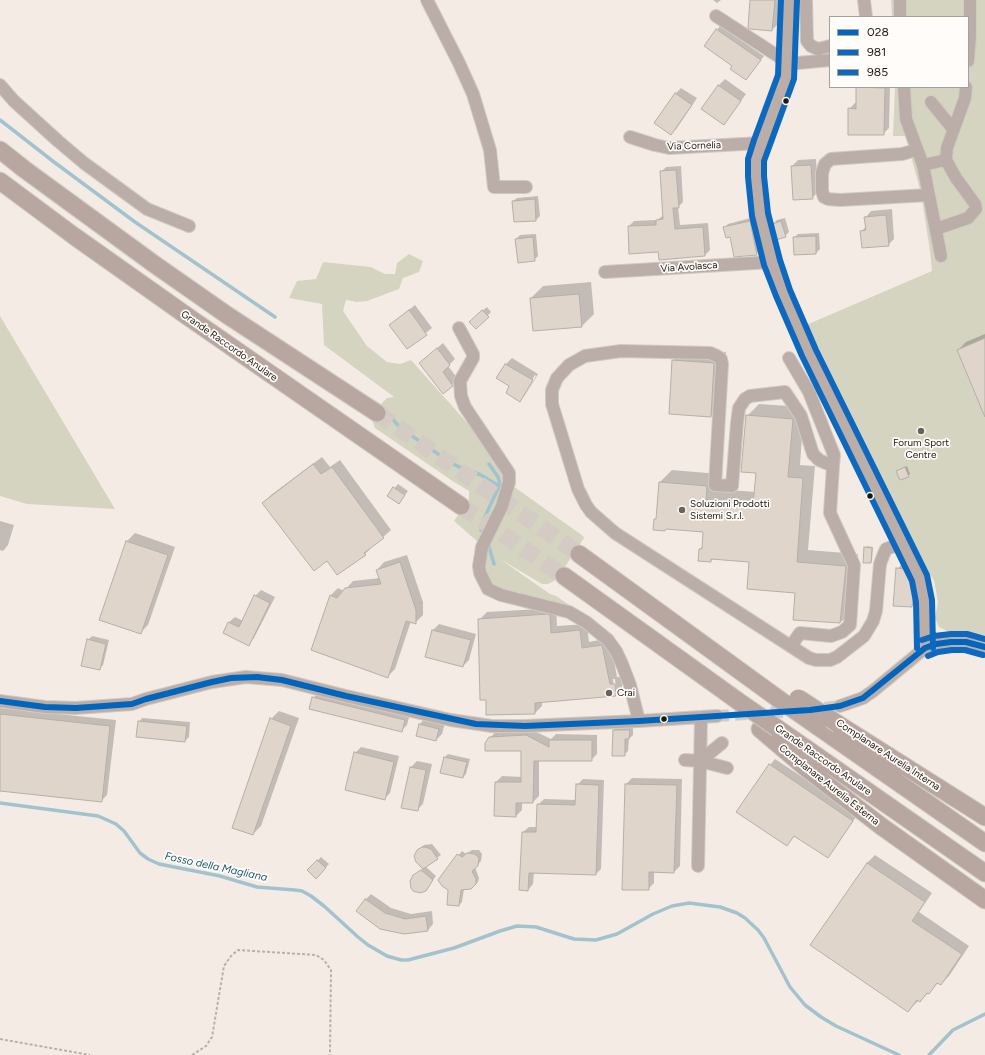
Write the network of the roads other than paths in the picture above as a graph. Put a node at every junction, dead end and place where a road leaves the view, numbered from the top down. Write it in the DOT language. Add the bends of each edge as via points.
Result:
graph roads {
  1 [pos="427,0"];
  2 [pos="789,0"];
  3 [pos="806,0"];
  4 [pos="864,0"];
  5 [pos="900,0"];
  6 [pos="970,0"];
  7 [pos="716,16"];
  8 [pos="866,16"];
  9 [pos="900,16"];
  10 [pos="829,46"];
  11 [pos="969,48"];
  12 [pos="829,60"];
  13 [pos="787,63"];
  14 [pos="0,85"];
  15 [pos="904,88"];
  16 [pos="966,88"];
  17 [pos="931,102"];
  18 [pos="954,129"];
  19 [pos="630,137"];
  20 [pos="761,143"];
  21 [pos="0,150"];
  22 [pos="916,150"];
  23 [pos="946,160"];
  24 [pos="923,165"];
  25 [pos="0,181"];
  26 [pos="526,186"];
  27 [pos="929,195"];
  28 [pos="189,226"];
  29 [pos="936,229"];
  30 [pos="941,256"];
  31 [pos="772,262"];
  32 [pos="605,272"];
  33 [pos="459,328"];
  34 [pos="789,358"];
  35 [pos="816,366"];
  36 [pos="800,375"];
  37 [pos="376,413"];
  38 [pos="833,466"];
  39 [pos="461,506"];
  40 [pos="903,543"];
  41 [pos="578,554"];
  42 [pos="564,576"];
  43 [pos="791,646"];
  44 [pos="985,647"];
  45 [pos="925,648"];
  46 [pos="727,662"];
  47 [pos="0,701"];
  48 [pos="733,701"];
  49 [pos="840,706"];
  50 [pos="717,716"];
  51 [pos="701,717"];
  52 [pos="639,721"];
  53 [pos="722,743"];
  54 [pos="685,760"];
  55 [pos="700,760"];
  56 [pos="727,768"];
  57 [pos="985,817"];
  58 [pos="985,843"];
  59 [pos="698,866"];
  60 [pos="985,873"];
  61 [pos="985,900"];
  1 -- 26 [label="street" via="446,35 472,94 490,150 494,187"];
  2 -- 13 [label="street"];
  3 -- 10 [label="street" via="807,41 818,49"];
  4 -- 8 [label="street"];
  5 -- 9 [label="street"];
  6 -- 11 [label="street"];
  7 -- 13 [label="street"];
  12 -- 13 [label="street"];
  13 -- 20 [label="street" via="784,84"];
  14 -- 28 [label="street" via="84,163 147,209"];
  15 -- 22 [label="street" via="906,119"];
  16 -- 18 [label="street"];
  17 -- 18 [label="street"];
  18 -- 23 [label="street" via="947,148"];
  19 -- 20 [label="street, Via Cornelia" via="668,148"];
  20 -- 31 [label="street" via="756,166 758,199"];
  21 -- 37 [label="highway" via="227,315"];
  22 -- 24 [label="street"];
  22 -- 27 [label="street" via="902,154 831,159 825,164 822,173 822,192 828,199 840,200"];
  23 -- 24 [label="street"];
  23 -- 29 [label="street" via="976,209 968,218"];
  24 -- 27 [label="street"];
  25 -- 39 [label="highway, Grande Raccordo Anulare" via="180,312"];
  27 -- 29 [label="street"];
  29 -- 30 [label="street"];
  31 -- 32 [label="street, Via Avolasca"];
  31 -- 35 [label="street"];
  33 -- 52 [label="street, bridge" via="473,354 460,381 461,396 465,407 509,473 510,482 502,506 482,546 480,573 488,589 501,595 569,612 608,640 622,664"];
  34 -- 36 [label="street"];
  35 -- 36 [label="street"];
  35 -- 40 [label="street"];
  36 -- 38 [label="street" via="834,455"];
  38 -- 43 [label="street" via="830,513 854,565 850,625 842,632 830,636 800,633"];
  38 -- 43 [label="street" via="819,460 813,454 801,416 786,392 750,396 740,408 737,423 732,486 715,485 722,364 721,359 714,354 621,351 585,356 574,361 560,373 552,390 552,404 578,489 596,517 615,533"];
  40 -- 43 [label="street" via="886,549 883,556 876,611 864,636 837,657 824,661 809,658"];
  40 -- 45 [label="street" via="922,586"];
  41 -- 46 [label="highway"];
  42 -- 48 [label="highway, Complanare Aurelia Esterna"];
  44 -- 45 [label="street" via="966,642 951,642"];
  45 -- 49 [label="street" via="873,691"];
  46 -- 57 [label="highway, Complanare Aurelia Interna, bridge" via="798,698"];
  46 -- 58 [label="highway, bridge"];
  47 -- 52 [label="street" via="76,708 132,704 212,682 257,677 282,680 476,724 525,726"];
  48 -- 60 [label="highway, Grande Raccordo Anulare, bridge" via="777,728"];
  48 -- 61 [label="highway, Complanare Aurelia Esterna" via="760,729 807,769 875,822"];
  50 -- 51 [label="street"];
  51 -- 52 [label="street"];
  51 -- 55 [label="street"];
  53 -- 55 [label="street"];
  54 -- 55 [label="street"];
  55 -- 56 [label="street"];
  55 -- 59 [label="street"];
}
